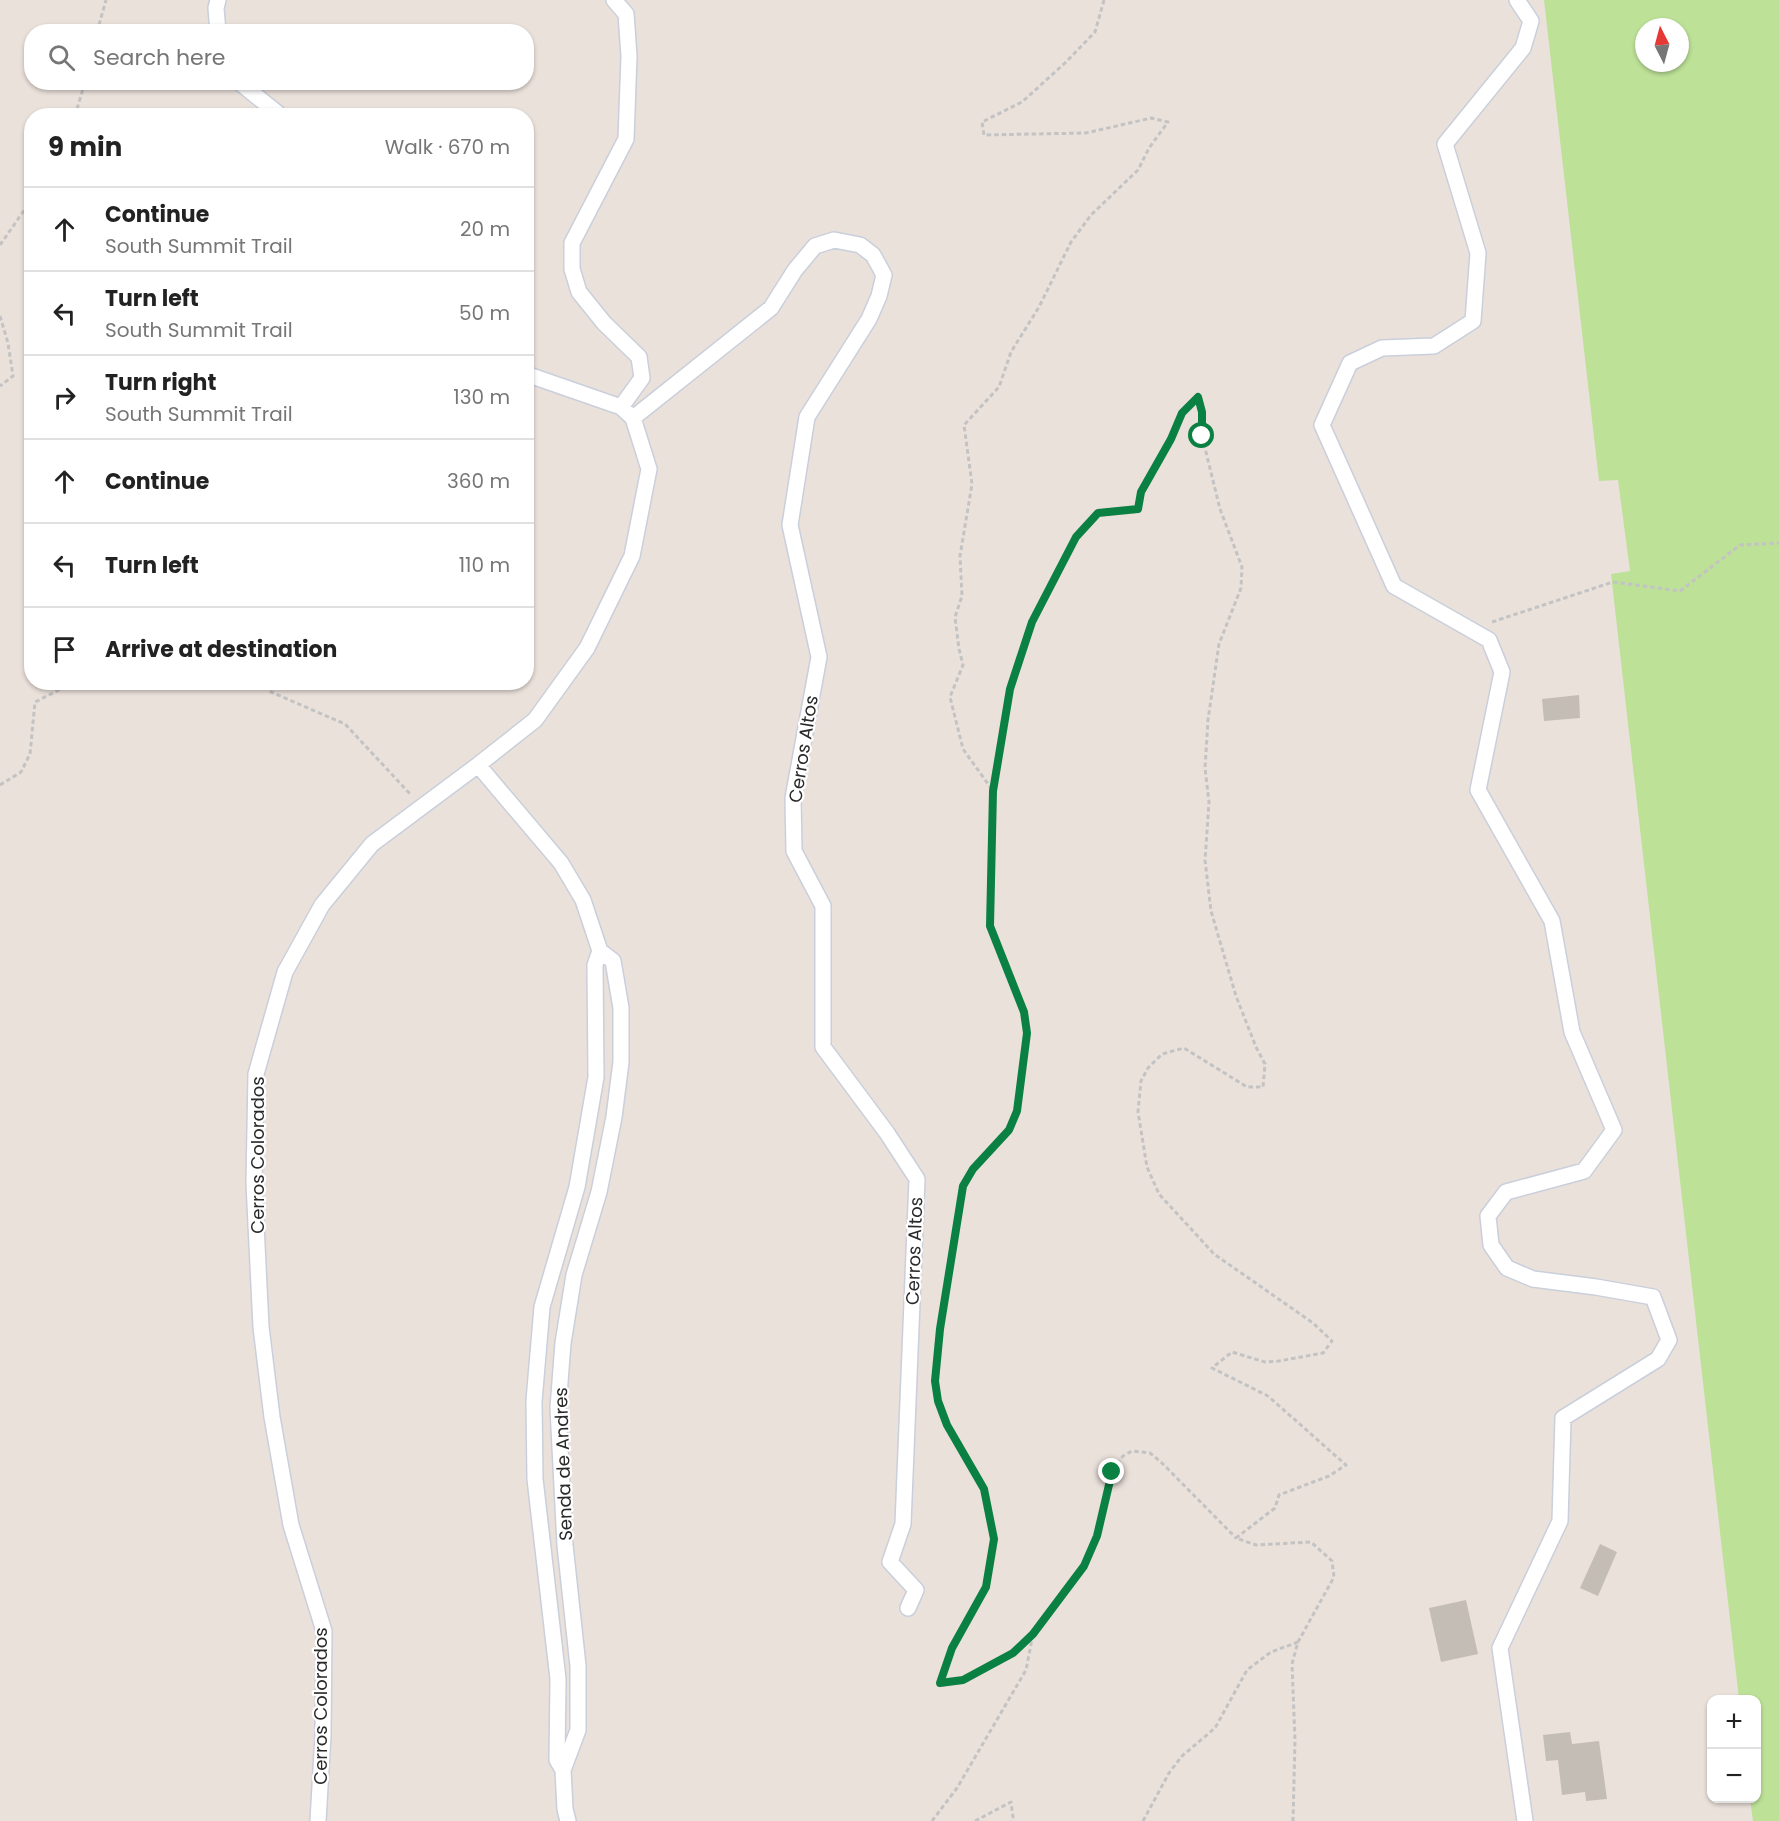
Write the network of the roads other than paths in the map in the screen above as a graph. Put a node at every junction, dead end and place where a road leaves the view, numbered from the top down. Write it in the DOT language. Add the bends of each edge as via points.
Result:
graph roads {
  1 [pos="218,0"];
  2 [pos="614,0"];
  3 [pos="1517,0"];
  4 [pos="217,24"];
  5 [pos="249,90"];
  6 [pos="271,108"];
  7 [pos="534,377"];
  8 [pos="621,407"];
  9 [pos="633,418"];
  10 [pos="478,765"];
  11 [pos="600,951"];
  12 [pos="908,1608"];
  13 [pos="562,1770"];
  14 [pos="318,1821"];
  15 [pos="568,1821"];
  16 [pos="1525,1821"];
  1 -- 4 [label="street"];
  2 -- 8 [label="street" via="626,14 626,138 572,243 572,269 579,292 639,357 642,378"];
  3 -- 16 [label="street" via="1531,21 1523,48 1445,144 1478,253 1473,321 1434,346 1382,348 1350,363 1322,425 1394,586 1489,640 1502,672 1478,790 1552,921 1572,1032 1614,1130 1584,1171 1506,1192 1488,1216 1491,1245 1507,1268 1533,1279 1653,1297 1669,1340 1658,1359 1563,1418 1560,1521 1500,1648"];
  5 -- 6 [label="street"];
  7 -- 8 [label="street"];
  8 -- 9 [label="street"];
  9 -- 10 [label="street, Cerros Colorados" via="649,469 632,556 587,648 535,720"];
  9 -- 12 [label="street, Cerros Altos" via="771,308 815,246 834,240 860,245 873,255 884,275 879,296 869,319 807,417 790,525 819,657 793,798 794,851 823,906 823,1047 917,1179 903,1524 890,1562 916,1590"];
  10 -- 11 [label="street, Senda de Andres" via="561,863 583,900"];
  10 -- 14 [label="street, Cerros Colorados" via="372,844 322,904 285,972 256,1074 254,1183 261,1327 291,1525 324,1632"];
  11 -- 13 [label="street, Senda de Andres" via="595,965 596,1077 577,1187 542,1307 534,1401 534,1479 558,1679 557,1760"];
  11 -- 13 [label="street, Senda de Andres" via="613,961 621,1008 621,1062 599,1192 574,1275 563,1343 558,1408 578,1666 578,1730"];
  13 -- 15 [label="street, Senda de Andres"];
}
